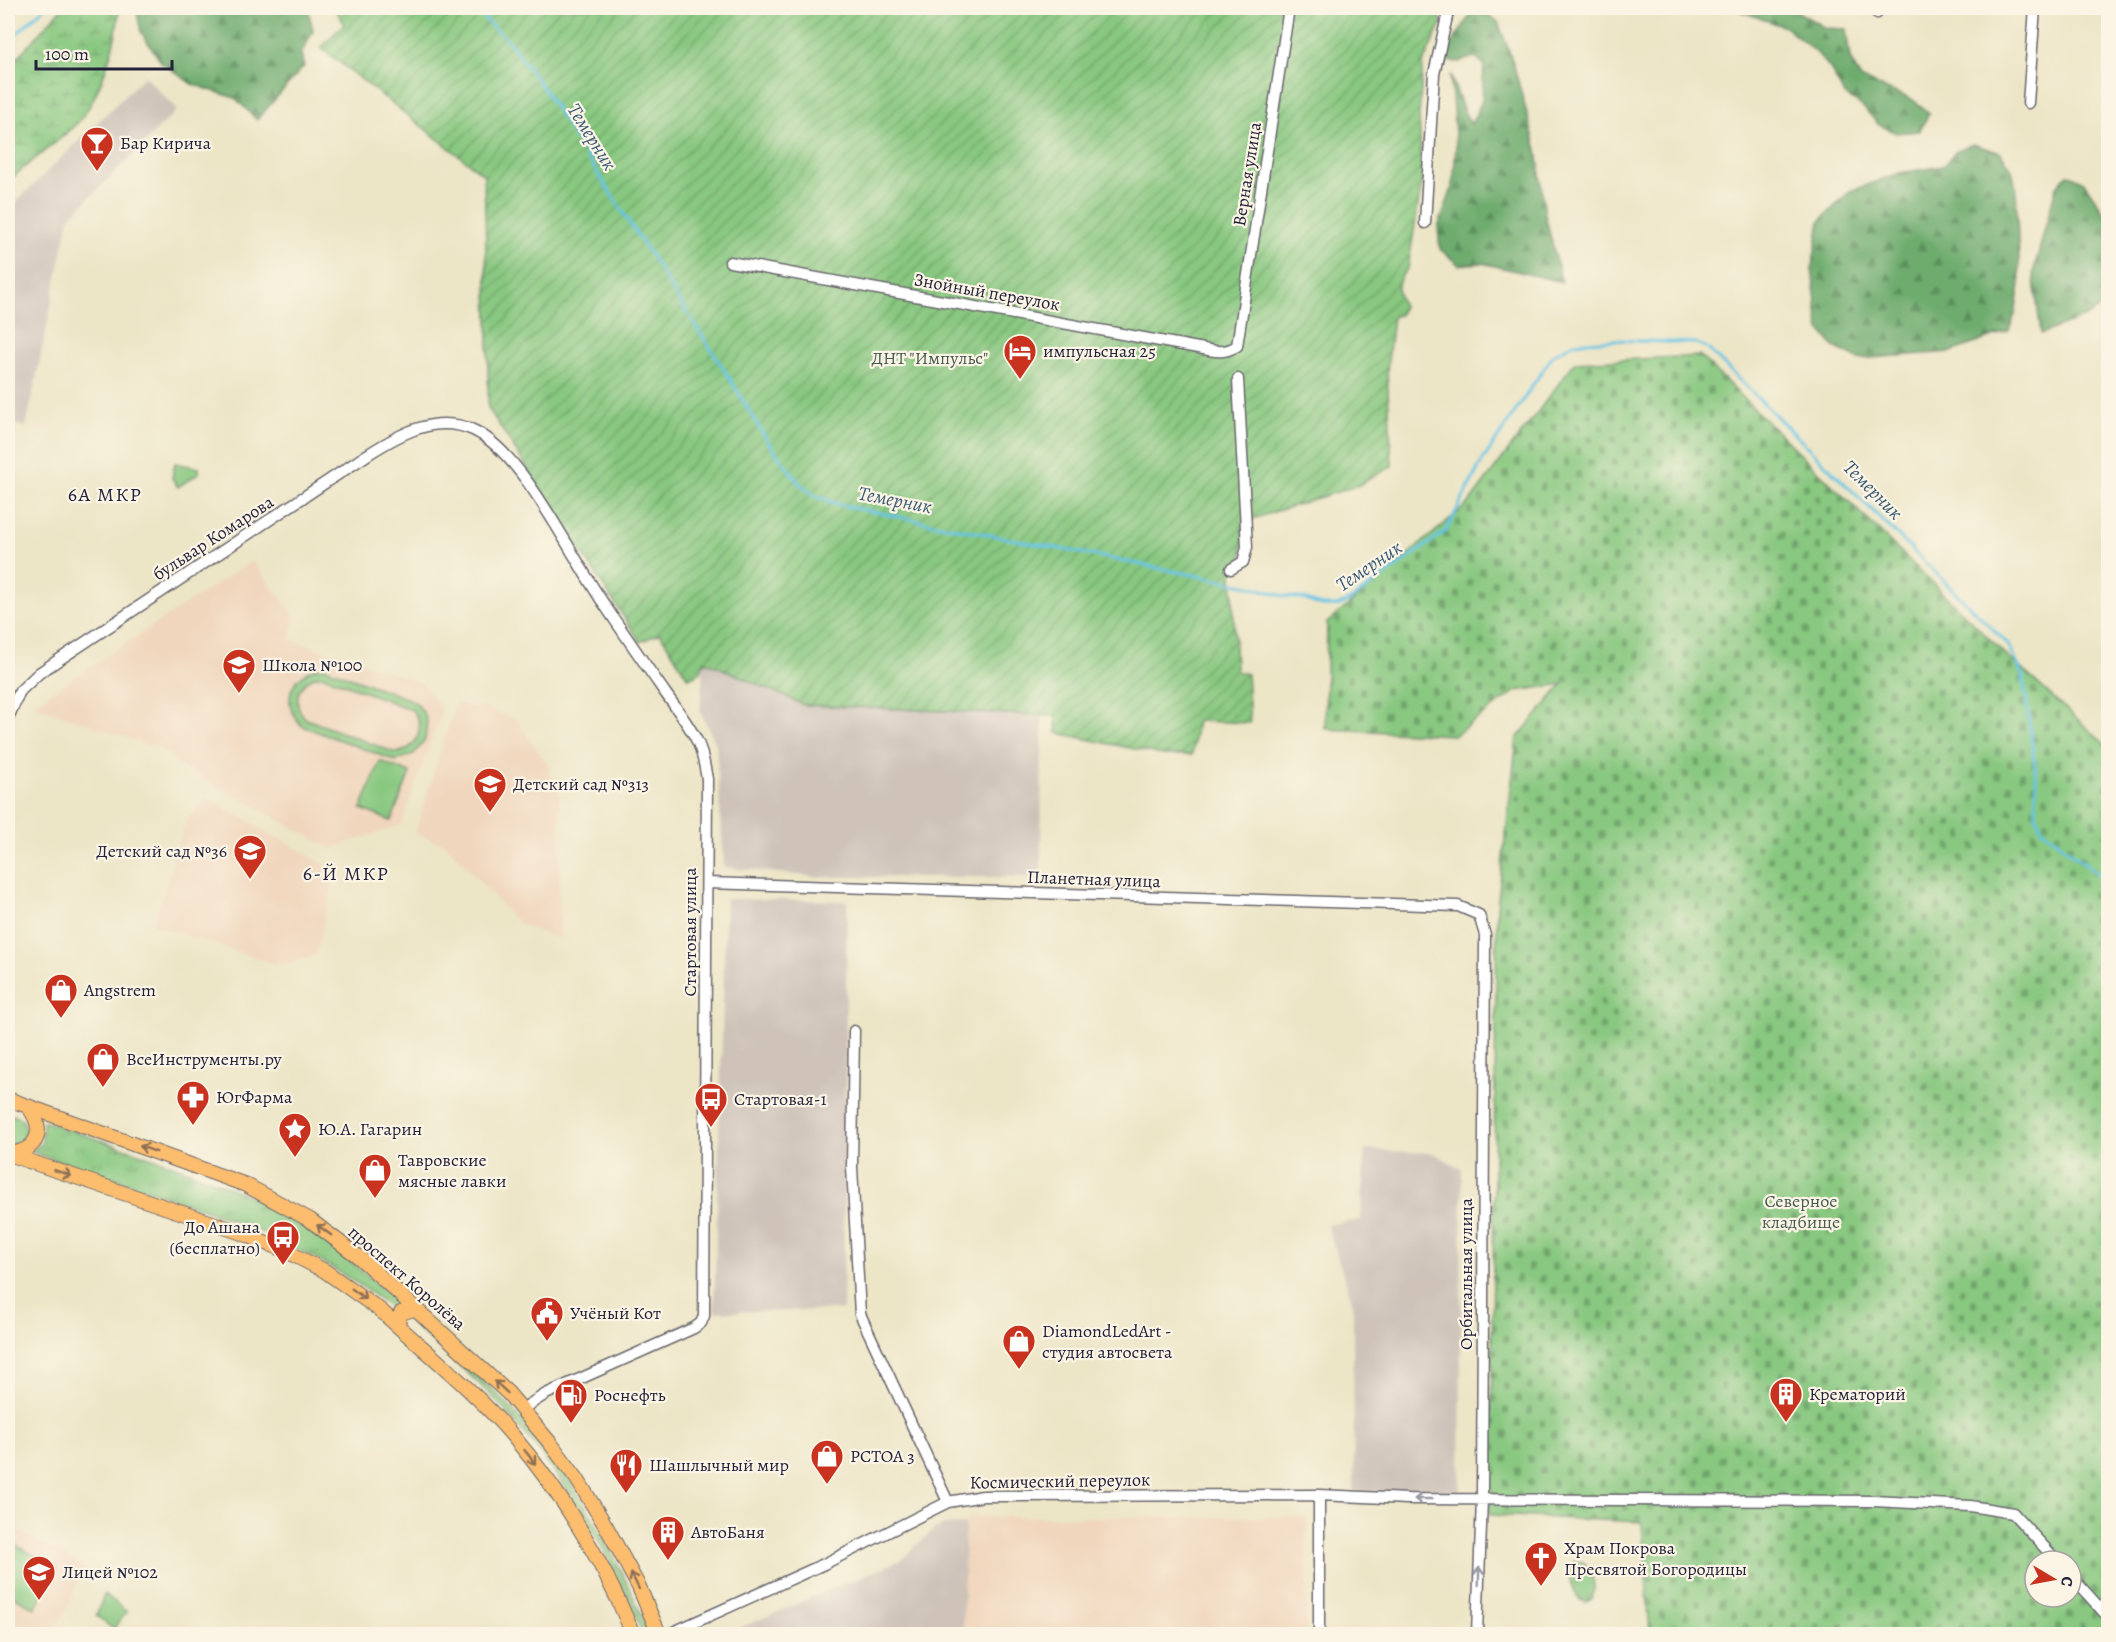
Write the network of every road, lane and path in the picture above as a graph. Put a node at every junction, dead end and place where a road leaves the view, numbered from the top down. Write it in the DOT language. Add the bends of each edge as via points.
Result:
graph roads {
  1 [pos="1289,8"];
  2 [pos="1449,8"];
  3 [pos="2035,8"];
  4 [pos="2028,103"];
  5 [pos="1425,223"];
  6 [pos="730,262"];
  7 [pos="1237,346"];
  8 [pos="1238,379"];
  9 [pos="461,426"];
  10 [pos="1231,569"];
  11 [pos="8,718"];
  12 [pos="707,883"];
  13 [pos="1479,915"];
  14 [pos="854,1031"];
  15 [pos="8,1099"];
  16 [pos="28,1106"];
  17 [pos="8,1154"];
  18 [pos="416,1308"];
  19 [pos="397,1325"];
  20 [pos="522,1409"];
  21 [pos="1319,1495"];
  22 [pos="1482,1499"];
  23 [pos="948,1502"];
  24 [pos="2046,1549"];
  25 [pos="2083,1589"];
  26 [pos="2109,1617"];
  27 [pos="633,1635"];
  28 [pos="659,1635"];
  29 [pos="669,1635"];
  30 [pos="1319,1635"];
  31 [pos="1477,1635"];
  1 -- 7 [label="street, Верная улица"];
  2 -- 5 [label="street" via="1434,74"];
  3 -- 4 [label="street"];
  6 -- 7 [label="street, Знойный переулок" via="1209,350 1222,352"];
  8 -- 10 [label="street" via="1247,547 1243,562"];
  9 -- 11 [label="street, бульвар Комарова" via="421,427 388,441 39,673 20,691"];
  9 -- 12 [label="street, Стартовая улица" via="499,449 524,476 601,600 699,744 707,779"];
  12 -- 13 [label="street, Планетная улица" via="1458,906"];
  12 -- 20 [label="street, Стартовая улица" via="704,1316 694,1328 546,1394"];
  13 -- 22 [label="street, Орбитальная улица" via="1485,935"];
  14 -- 23 [label="street" via="852,1167 860,1314"];
  15 -- 16 [label="main road, проспект Королёва"];
  16 -- 17 [label="main road" via="36,1116 37,1138 22,1153"];
  18 -- 16 [label="main road, проспект Королёва, one-way" via="339,1241 276,1200 216,1173"];
  17 -- 19 [label="main road, one-way" via="284,1250 344,1283"];
  18 -- 19 [label="main road" via="401,1313"];
  20 -- 18 [label="main road, проспект Королёва, one-way"];
  19 -- 27 [label="main road, one-way" via="489,1410 533,1461 587,1540"];
  28 -- 20 [label="main road, проспект Королёва, one-way" via="607,1528 577,1479"];
  22 -- 21 [label="street, Космический переулок, one-way"];
  21 -- 23 [label="street, Космический переулок" via="983,1496"];
  21 -- 30 [label="street"];
  22 -- 24 [label="street, Космический переулок" via="1874,1501 1971,1506 2013,1513"];
  31 -- 22 [label="street, Орбитальная улица, one-way"];
  23 -- 29 [label="street, Космический переулок"];
  25 -- 26 [label="street"];
}
